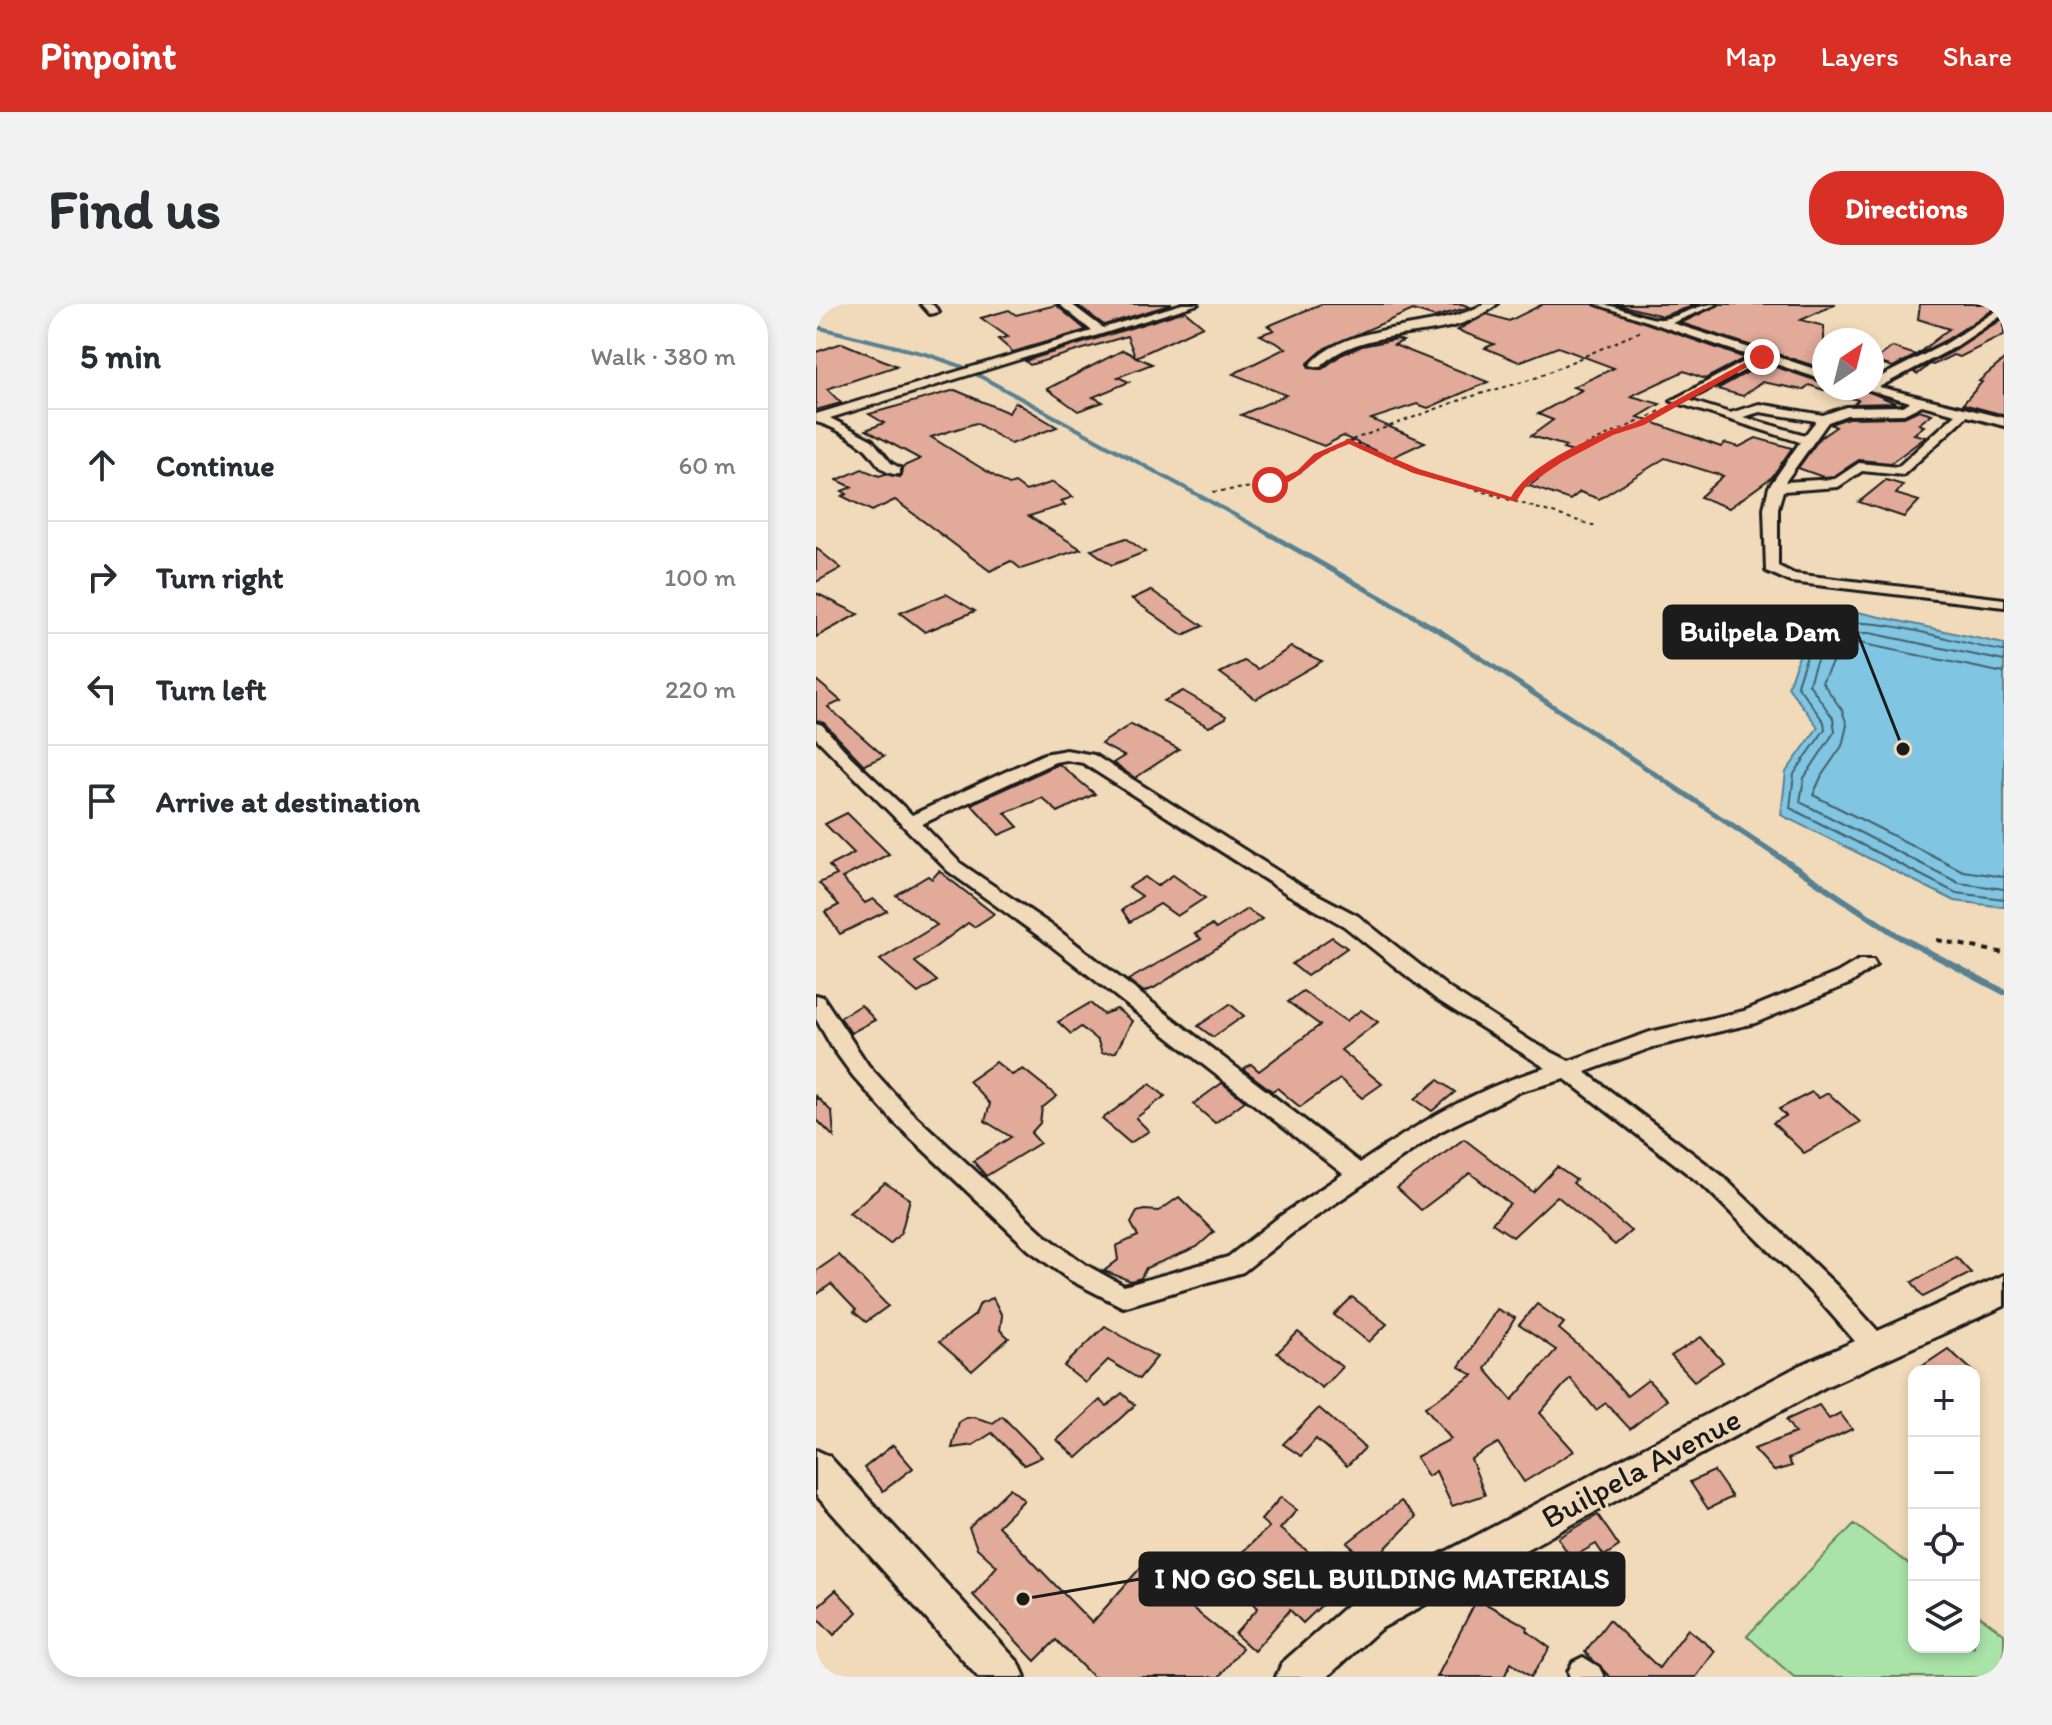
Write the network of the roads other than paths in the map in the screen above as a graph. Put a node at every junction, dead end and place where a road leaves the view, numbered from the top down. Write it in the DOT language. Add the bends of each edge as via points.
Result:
graph roads {
  1 [pos="1064,304"];
  2 [pos="1193,304"];
  3 [pos="1492,304"];
  4 [pos="1601,304"];
  5 [pos="1712,304"];
  6 [pos="2004,309"];
  7 [pos="1660,324"];
  8 [pos="1101,332"];
  9 [pos="1762,357"];
  10 [pos="1316,365"];
  11 [pos="1812,372"];
  12 [pos="1884,380"];
  13 [pos="1884,391"];
  14 [pos="1920,401"];
  15 [pos="1964,413"];
  16 [pos="1733,416"];
  17 [pos="818,417"];
  18 [pos="1824,419"];
  19 [pos="2004,422"];
  20 [pos="1807,440"];
  21 [pos="895,471"];
  22 [pos="1776,487"];
  23 [pos="2004,603"];
  24 [pos="816,728"];
  25 [pos="910,823"];
  26 [pos="1866,965"];
  27 [pos="816,1002"];
  28 [pos="1568,1070"];
  29 [pos="1361,1176"];
  30 [pos="2004,1290"];
  31 [pos="1877,1348"];
  32 [pos="816,1468"];
  33 [pos="1005,1677"];
  34 [pos="1296,1677"];
  1 -- 8 [label="street"];
  2 -- 8 [label="street"];
  3 -- 10 [label="street" via="1453,322 1377,336 1325,356"];
  4 -- 7 [label="street"];
  5 -- 7 [label="street"];
  6 -- 12 [label="street" via="1951,345"];
  7 -- 9 [label="street"];
  8 -- 17 [label="street"];
  9 -- 11 [label="street"];
  9 -- 16 [label="street" via="1677,401"];
  13 -- 14 [label="street"];
  14 -- 15 [label="street"];
  14 -- 18 [label="street" via="1904,410 1846,411"];
  15 -- 19 [label="street"];
  15 -- 22 [label="street" via="1906,470 1859,467 1838,483"];
  16 -- 18 [label="street" via="1759,408"];
  16 -- 20 [label="street"];
  17 -- 21 [label="street" via="868,443"];
  18 -- 20 [label="street"];
  20 -- 22 [label="street"];
  22 -- 23 [label="street" via="1770,560 1780,574"];
  24 -- 25 [label="street"];
  25 -- 28 [label="street" via="1050,758 1088,759 1351,921 1443,994"];
  25 -- 29 [label="street" via="954,867 1047,932"];
  26 -- 28 [label="street" via="1748,1018 1650,1040"];
  27 -- 29 [label="street" via="849,1056 989,1199 1086,1280 1123,1297 1235,1265"];
  28 -- 29 [label="street" via="1515,1085 1472,1105 1431,1126"];
  28 -- 31 [label="street" via="1713,1181"];
  30 -- 31 [label="street, Builpela Avenue"];
  31 -- 34 [label="street, Builpela Avenue" via="1813,1376 1366,1615"];
  32 -- 33 [label="street"];
}
